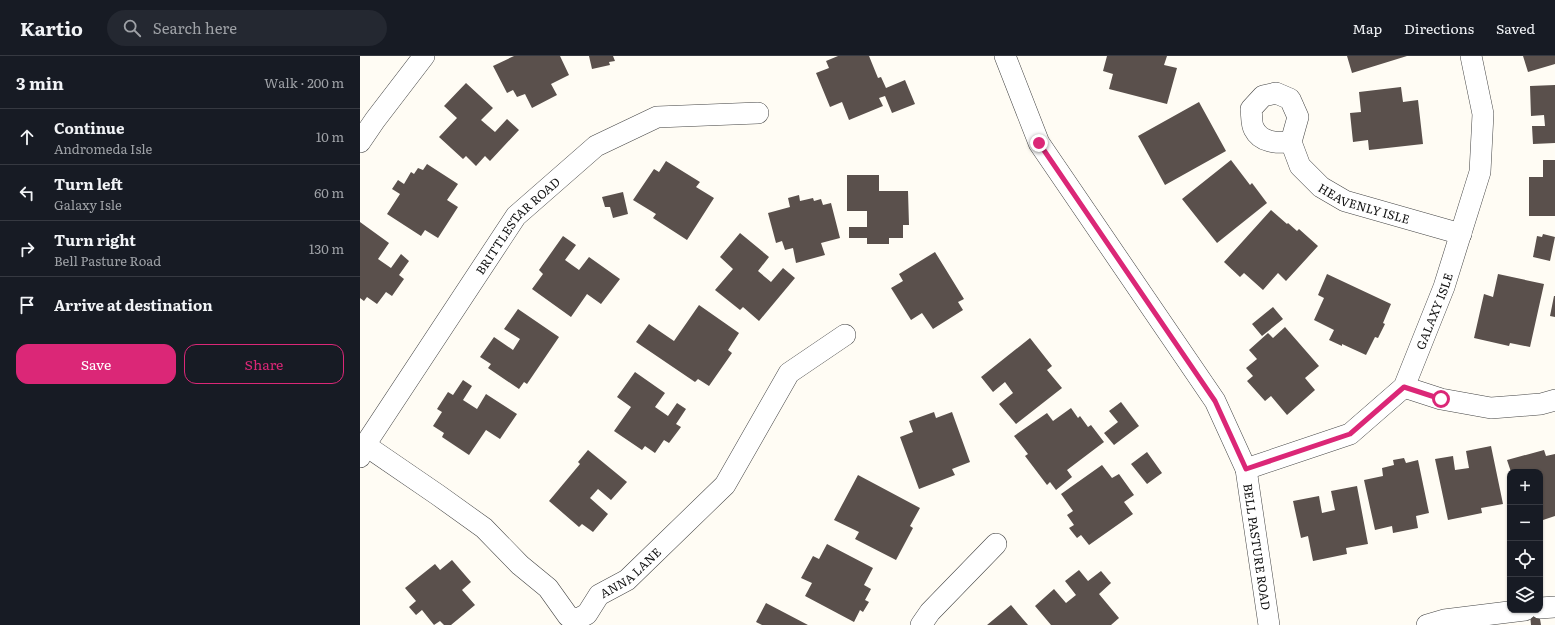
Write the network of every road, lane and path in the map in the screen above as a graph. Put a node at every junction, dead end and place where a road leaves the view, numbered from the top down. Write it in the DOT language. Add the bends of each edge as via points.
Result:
graph roads {
  1 [pos="424,56"];
  2 [pos="1005,56"];
  3 [pos="1471,56"];
  4 [pos="758,113"];
  5 [pos="363,130"];
  6 [pos="1291,142"];
  7 [pos="1461,234"];
  8 [pos="846,335"];
  9 [pos="1404,387"];
  10 [pos="1555,400"];
  11 [pos="363,451"];
  12 [pos="1246,469"];
  13 [pos="996,544"];
  14 [pos="1555,607"];
  15 [pos="1543,608"];
  16 [pos="1512,613"];
  17 [pos="1481,620"];
  18 [pos="921,625"];
  19 [pos="1270,625"];
  20 [pos="1427,625"];
  1 -- 5 [label="street"];
  2 -- 12 [label="street, BELL PASTURE ROAD" via="1039,143 1215,401"];
  3 -- 7 [label="street, GALAXY ISLE" via="1483,114 1480,172"];
  4 -- 11 [label="street, BRITTLESTAR ROAD" via="657,117 596,146 516,216"];
  6 -- 7 [label="street, HEAVENLY ISLE" via="1300,166 1321,186 1345,201"];
  7 -- 9 [label="street, GALAXY ISLE" via="1444,287"];
  8 -- 11 [label="street, ANNA LANE" via="789,373 725,485 627,580 599,595 586,614 576,620 568,616 548,588 520,566 484,528 438,495"];
  9 -- 10 [label="street" via="1441,399 1491,408 1541,404"];
  9 -- 12 [label="street, GALAXY ISLE" via="1350,434"];
  12 -- 19 [label="street, BELL PASTURE ROAD"];
  13 -- 18 [label="street" via="930,612"];
  14 -- 15 [label="street"];
  16 -- 17 [label="street"];
  17 -- 20 [label="street" via="1444,620"];
}
